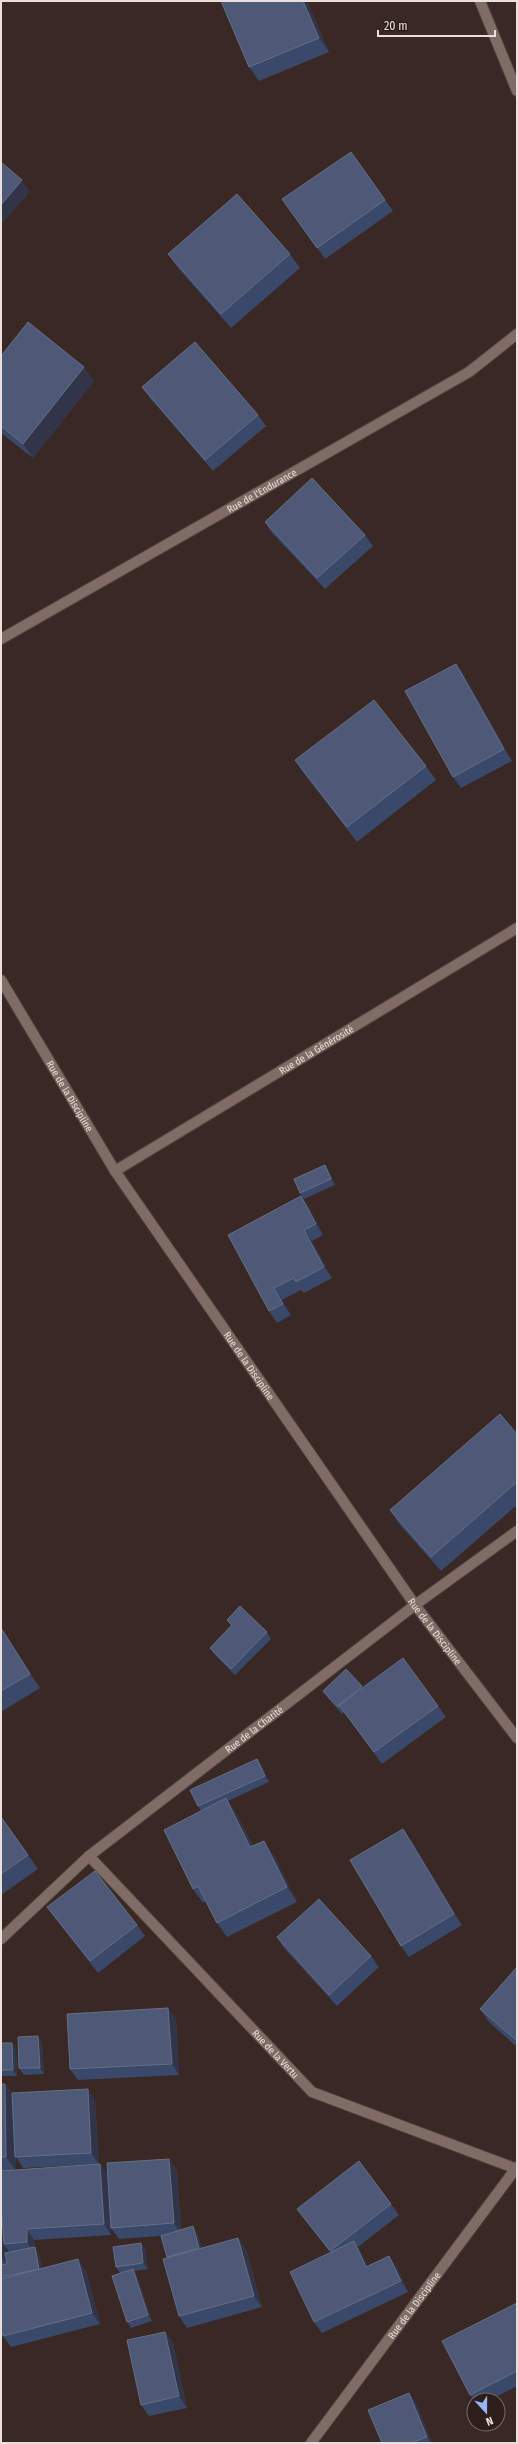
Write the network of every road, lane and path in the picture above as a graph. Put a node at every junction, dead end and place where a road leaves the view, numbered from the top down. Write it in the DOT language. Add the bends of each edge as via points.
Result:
graph roads {
  1 [pos="480,1"];
  2 [pos="517,91"];
  3 [pos="517,334"];
  4 [pos="1,638"];
  5 [pos="517,928"];
  6 [pos="1,980"];
  7 [pos="115,1170"];
  8 [pos="517,1531"];
  9 [pos="415,1605"];
  10 [pos="517,1738"];
  11 [pos="89,1856"];
  12 [pos="1,1939"];
  13 [pos="517,2168"];
  14 [pos="311,2443"];
  1 -- 2 [label="street"];
  3 -- 4 [label="street, Rue de l'Endurance" via="469,372"];
  5 -- 7 [label="street, Rue de la Générosité"];
  6 -- 7 [label="street, Rue de la Discipline"];
  7 -- 9 [label="street, Rue de la Discipline"];
  8 -- 9 [label="street, Rue de la Charité"];
  9 -- 10 [label="street, Rue de la Discipline"];
  9 -- 11 [label="street, Rue de la Charité"];
  11 -- 12 [label="street, Rue de la Charité"];
  11 -- 13 [label="street, Rue de la Vertu" via="312,2092"];
  13 -- 14 [label="street, Rue de la Discipline"];
}
